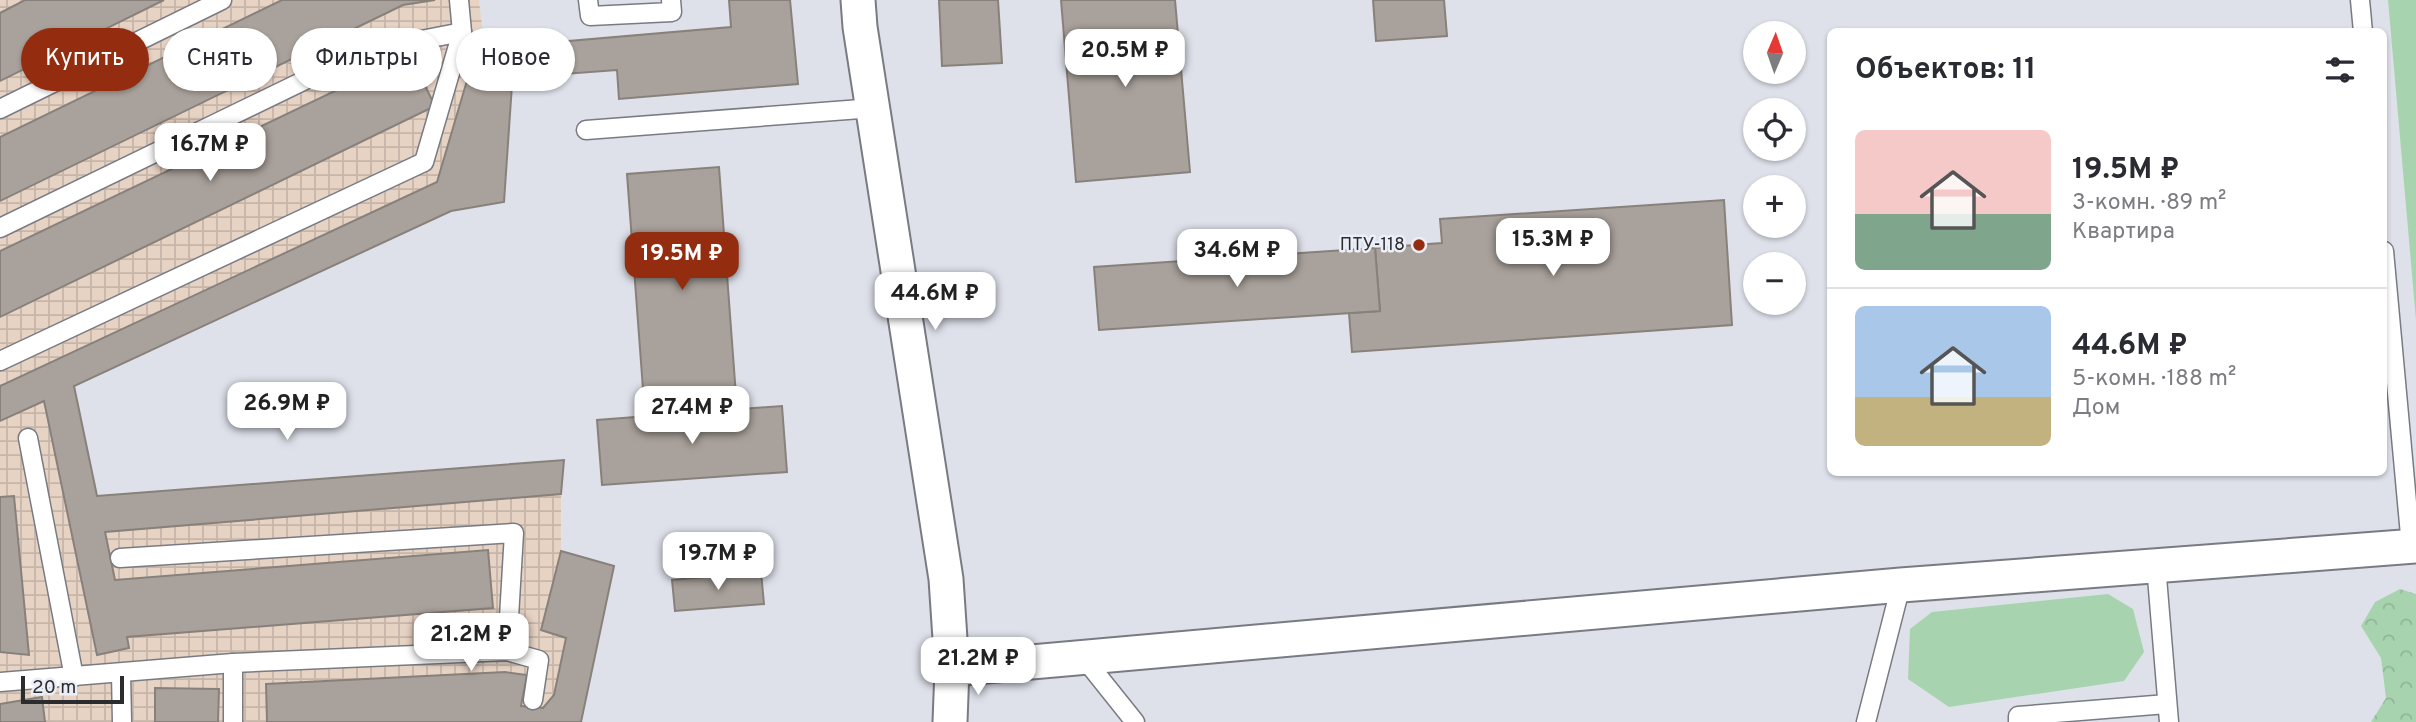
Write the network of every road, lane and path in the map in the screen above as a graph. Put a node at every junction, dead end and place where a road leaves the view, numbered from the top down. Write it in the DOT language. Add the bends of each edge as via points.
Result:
graph roads {
  1 [pos="222,0"];
  2 [pos="459,0"];
  3 [pos="589,0"];
  4 [pos="671,0"];
  5 [pos="858,0"];
  6 [pos="2360,0"];
  7 [pos="462,28"];
  8 [pos="2363,28"];
  9 [pos="456,33"];
  10 [pos="456,53"];
  11 [pos="874,107"];
  12 [pos="0,110"];
  13 [pos="586,130"];
  14 [pos="0,228"];
  15 [pos="2387,282"];
  16 [pos="0,361"];
  17 [pos="28,438"];
  18 [pos="2413,546"];
  19 [pos="120,558"];
  20 [pos="2156,565"];
  21 [pos="1901,585"];
  22 [pos="507,651"];
  23 [pos="1083,657"];
  24 [pos="233,663"];
  25 [pos="953,668"];
  26 [pos="121,673"];
  27 [pos="74,677"];
  28 [pos="0,682"];
  29 [pos="533,700"];
  30 [pos="2168,713"];
  31 [pos="122,722"];
  32 [pos="233,722"];
  33 [pos="950,722"];
  34 [pos="1135,722"];
  35 [pos="1866,722"];
  36 [pos="2018,722"];
  1 -- 12 [label="lane"];
  2 -- 7 [label="lane"];
  3 -- 4 [label="lane" via="590,16 672,12"];
  5 -- 11 [label="street"];
  6 -- 8 [label="lane"];
  9 -- 14 [label="lane" via="365,51"];
  10 -- 16 [label="lane" via="424,162"];
  11 -- 13 [label="lane"];
  11 -- 25 [label="street" via="946,579"];
  15 -- 18 [label="lane"];
  17 -- 27 [label="lane"];
  18 -- 20 [label="street"];
  19 -- 22 [label="lane" via="514,533"];
  20 -- 21 [label="street"];
  20 -- 30 [label="lane"];
  21 -- 23 [label="street"];
  21 -- 35 [label="lane"];
  22 -- 24 [label="lane"];
  22 -- 29 [label="lane" via="539,660"];
  23 -- 25 [label="street"];
  23 -- 34 [label="lane"];
  24 -- 26 [label="lane"];
  24 -- 32 [label="lane"];
  25 -- 33 [label="street"];
  26 -- 27 [label="lane"];
  26 -- 31 [label="lane"];
  27 -- 28 [label="lane"];
  30 -- 36 [label="lane" via="2018,716"];
}
